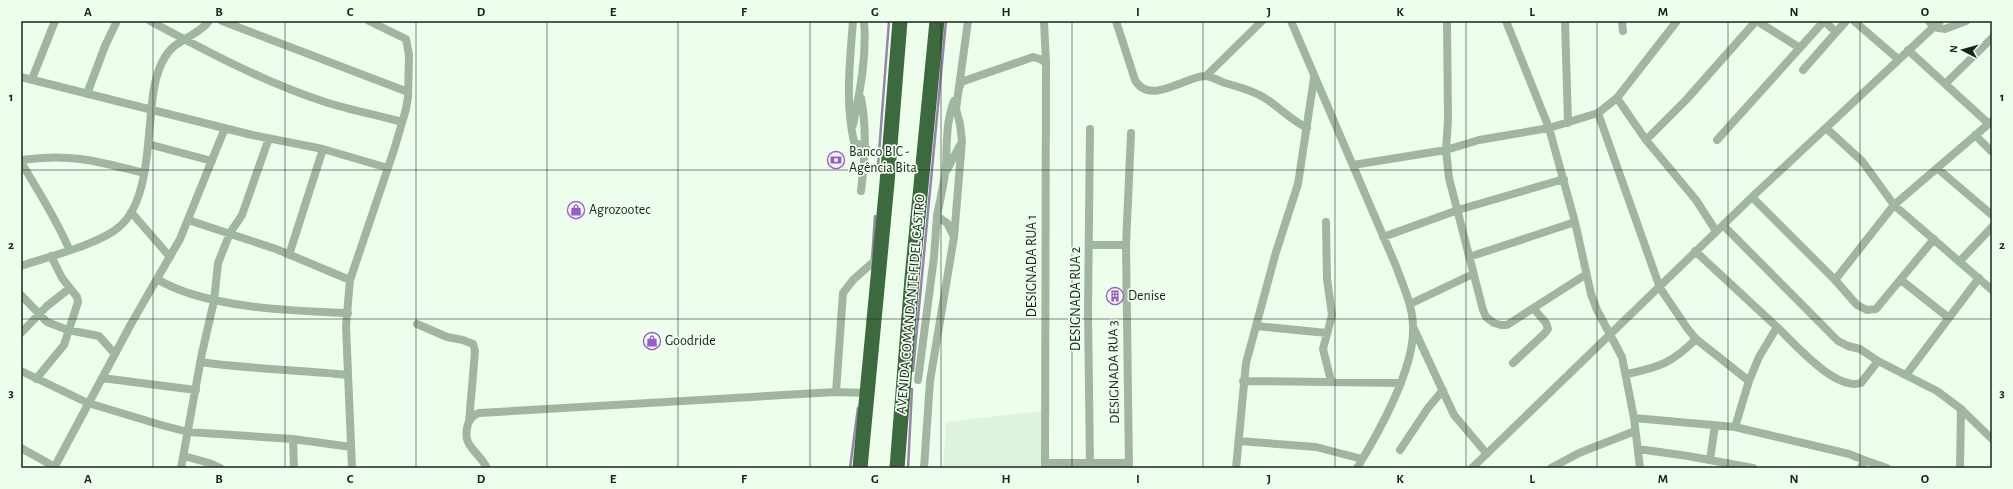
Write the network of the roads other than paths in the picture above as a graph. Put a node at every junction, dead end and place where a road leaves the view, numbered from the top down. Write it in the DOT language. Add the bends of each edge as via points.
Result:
graph roads {
  1 [pos="55,21"];
  2 [pos="117,21"];
  3 [pos="150,21"];
  4 [pos="209,21"];
  5 [pos="222,21"];
  6 [pos="369,21"];
  7 [pos="853,21"];
  8 [pos="864,21"];
  9 [pos="900,21"];
  10 [pos="937,21"];
  11 [pos="968,21"];
  12 [pos="1044,21"];
  13 [pos="1116,21"];
  14 [pos="1262,21"];
  15 [pos="1291,21"];
  16 [pos="1447,21"];
  17 [pos="1506,21"];
  18 [pos="1565,21"];
  19 [pos="1622,21"];
  20 [pos="1677,21"];
  21 [pos="1757,21"];
  22 [pos="1824,21"];
  23 [pos="1846,21"];
  24 [pos="1854,21"];
  25 [pos="1940,21"];
  26 [pos="1966,21"];
  27 [pos="1863,24"];
  28 [pos="1931,24"];
  29 [pos="1623,31"];
  30 [pos="1836,32"];
  31 [pos="1992,38"];
  32 [pos="184,39"];
  33 [pos="1800,48"];
  34 [pos="1908,50"];
  35 [pos="1898,59"];
  36 [pos="1046,63"];
  37 [pos="1803,70"];
  38 [pos="21,76"];
  39 [pos="1206,76"];
  40 [pos="1314,78"];
  41 [pos="32,79"];
  42 [pos="961,82"];
  43 [pos="1945,84"];
  44 [pos="408,92"];
  45 [pos="860,93"];
  46 [pos="87,94"];
  47 [pos="1617,98"];
  48 [pos="151,110"];
  49 [pos="1598,113"];
  50 [pos="402,122"];
  51 [pos="1568,122"];
  52 [pos="1990,123"];
  53 [pos="225,128"];
  54 [pos="1307,128"];
  55 [pos="1549,128"];
  56 [pos="1826,128"];
  57 [pos="1090,130"];
  58 [pos="852,131"];
  59 [pos="1130,133"];
  60 [pos="1975,135"];
  61 [pos="269,138"];
  62 [pos="1646,140"];
  63 [pos="1717,140"];
  64 [pos="962,141"];
  65 [pos="148,144"];
  66 [pos="866,148"];
  67 [pos="323,149"];
  68 [pos="1446,150"];
  69 [pos="1992,152"];
  70 [pos="21,161"];
  71 [pos="212,161"];
  72 [pos="1353,165"];
  73 [pos="388,168"];
  74 [pos="1937,168"];
  75 [pos="144,173"];
  76 [pos="945,174"];
  77 [pos="1564,179"];
  78 [pos="861,191"];
  79 [pos="1752,197"];
  80 [pos="1894,205"];
  81 [pos="1458,210"];
  82 [pos="131,212"];
  83 [pos="1992,215"];
  84 [pos="937,216"];
  85 [pos="188,220"];
  86 [pos="1326,222"];
  87 [pos="1575,222"];
  88 [pos="1992,227"];
  89 [pos="1720,228"];
  90 [pos="230,233"];
  91 [pos="1383,236"];
  92 [pos="954,237"];
  93 [pos="1934,239"];
  94 [pos="1088,245"];
  95 [pos="1126,245"];
  96 [pos="69,249"];
  97 [pos="1695,251"];
  98 [pos="289,255"];
  99 [pos="51,256"];
  100 [pos="880,256"];
  101 [pos="170,257"];
  102 [pos="1470,257"];
  103 [pos="1960,261"];
  104 [pos="21,266"];
  105 [pos="1473,274"];
  106 [pos="1586,275"];
  107 [pos="1979,278"];
  108 [pos="157,279"];
  109 [pos="350,280"];
  110 [pos="1835,280"];
  111 [pos="1900,280"];
  112 [pos="70,288"];
  113 [pos="1660,288"];
  114 [pos="1992,290"];
  115 [pos="21,295"];
  116 [pos="214,301"];
  117 [pos="1410,304"];
  118 [pos="1534,309"];
  119 [pos="39,313"];
  120 [pos="348,313"];
  121 [pos="1949,318"];
  122 [pos="417,324"];
  123 [pos="1256,326"];
  124 [pos="1777,327"];
  125 [pos="1414,329"];
  126 [pos="68,330"];
  127 [pos="21,333"];
  128 [pos="1327,333"];
  129 [pos="1611,335"];
  130 [pos="1696,339"];
  131 [pos="115,354"];
  132 [pos="1878,361"];
  133 [pos="200,362"];
  134 [pos="1513,363"];
  135 [pos="21,371"];
  136 [pos="1627,374"];
  137 [pos="348,375"];
  138 [pos="1906,375"];
  139 [pos="102,378"];
  140 [pos="36,379"];
  141 [pos="911,380"];
  142 [pos="1749,380"];
  143 [pos="930,381"];
  144 [pos="1243,381"];
  145 [pos="1330,381"];
  146 [pos="1401,383"];
  147 [pos="196,390"];
  148 [pos="1443,390"];
  149 [pos="836,392"];
  150 [pos="867,393"];
  151 [pos="88,403"];
  152 [pos="1961,409"];
  153 [pos="1634,418"];
  154 [pos="469,423"];
  155 [pos="1715,425"];
  156 [pos="1735,427"];
  157 [pos="1635,431"];
  158 [pos="188,432"];
  159 [pos="293,439"];
  160 [pos="1992,439"];
  161 [pos="1239,441"];
  162 [pos="351,447"];
  163 [pos="21,448"];
  164 [pos="1638,449"];
  165 [pos="1400,450"];
  166 [pos="1487,454"];
  167 [pos="184,456"];
  168 [pos="1362,460"];
  169 [pos="1710,460"];
  170 [pos="1864,460"];
  171 [pos="1045,466"];
  172 [pos="1089,466"];
  173 [pos="1129,466"];
  174 [pos="54,467"];
  175 [pos="181,468"];
  176 [pos="220,468"];
  177 [pos="294,468"];
  178 [pos="352,468"];
  179 [pos="486,468"];
  180 [pos="860,468"];
  181 [pos="897,468"];
  182 [pos="924,468"];
  183 [pos="1236,468"];
  184 [pos="1357,468"];
  185 [pos="1472,468"];
  186 [pos="1551,468"];
  187 [pos="1640,468"];
  188 [pos="1753,468"];
  189 [pos="1861,468"];
  190 [pos="1887,468"];
  191 [pos="1960,468"];
  1 -- 41 [label="street"];
  2 -- 46 [label="street"];
  3 -- 32 [label="street"];
  4 -- 32 [label="street" via="198,32"];
  5 -- 44 [label="street"];
  6 -- 44 [label="street" via="407,40"];
  7 -- 58 [label="street" via="849,79"];
  8 -- 45 [label="street" via="866,46"];
  9 -- 100 [label="highway"];
  10 -- 141 [label="highway, AVENIDA COMANDANTE FIDEL CASTRO"];
  11 -- 42 [label="street"];
  12 -- 36 [label="street, DESIGNADA RUA 1"];
  13 -- 39 [label="street" via="1135,80 1141,87 1158,91"];
  14 -- 39 [label="street"];
  15 -- 40 [label="street"];
  16 -- 68 [label="street"];
  17 -- 55 [label="street"];
  18 -- 51 [label="street"];
  19 -- 29 [label="street"];
  20 -- 47 [label="street"];
  21 -- 33 [label="street"];
  21 -- 62 [label="street"];
  22 -- 30 [label="street"];
  22 -- 33 [label="street"];
  23 -- 30 [label="street"];
  24 -- 27 [label="street"];
  25 -- 28 [label="street"];
  26 -- 28 [label="street" via="1945,29"];
  27 -- 35 [label="street"];
  28 -- 34 [label="street"];
  30 -- 37 [label="street"];
  31 -- 43 [label="street"];
  32 -- 48 [label="street" via="165,56"];
  32 -- 50 [label="street" via="205,51 325,102"];
  33 -- 63 [label="street"];
  34 -- 35 [label="street"];
  34 -- 43 [label="street"];
  35 -- 56 [label="street"];
  36 -- 42 [label="street" via="1033,57"];
  36 -- 171 [label="street, DESIGNADA RUA 1"];
  38 -- 41 [label="street"];
  39 -- 54 [label="street" via="1255,93 1272,103 1291,120"];
  40 -- 54 [label="street"];
  40 -- 72 [label="street"];
  41 -- 46 [label="street"];
  42 -- 64 [label="street" via="956,108"];
  42 -- 76 [label="street" via="949,114"];
  43 -- 52 [label="street"];
  44 -- 50 [label="street"];
  45 -- 58 [label="street"];
  45 -- 66 [label="street" via="866,121"];
  46 -- 48 [label="street"];
  47 -- 49 [label="street"];
  47 -- 62 [label="street"];
  48 -- 53 [label="street"];
  48 -- 65 [label="street"];
  49 -- 51 [label="street"];
  49 -- 113 [label="street"];
  50 -- 73 [label="street"];
  51 -- 55 [label="street"];
  52 -- 60 [label="street"];
  53 -- 61 [label="street"];
  53 -- 71 [label="street"];
  54 -- 123 [label="street" via="1296,192 1278,244"];
  55 -- 68 [label="street" via="1479,140"];
  55 -- 77 [label="street"];
  56 -- 79 [label="street"];
  56 -- 80 [label="street" via="1862,161"];
  57 -- 94 [label="street, DESIGNADA RUA 2"];
  58 -- 66 [label="street" via="854,142"];
  59 -- 95 [label="street, DESIGNADA RUA 3"];
  60 -- 69 [label="street"];
  60 -- 74 [label="street"];
  61 -- 67 [label="street"];
  61 -- 90 [label="street" via="242,214"];
  62 -- 89 [label="street"];
  64 -- 76 [label="street"];
  64 -- 92 [label="street"];
  65 -- 71 [label="street"];
  65 -- 75 [label="street"];
  66 -- 78 [label="street"];
  67 -- 73 [label="street"];
  67 -- 98 [label="street"];
  68 -- 72 [label="street"];
  68 -- 81 [label="street"];
  70 -- 75 [label="street" via="67,156"];
  70 -- 96 [label="street" via="53,214"];
  71 -- 85 [label="street"];
  72 -- 91 [label="street"];
  73 -- 109 [label="street"];
  74 -- 80 [label="street"];
  74 -- 83 [label="street"];
  75 -- 82 [label="street"];
  76 -- 84 [label="street"];
  77 -- 81 [label="street"];
  77 -- 87 [label="street"];
  79 -- 89 [label="street"];
  79 -- 110 [label="street"];
  80 -- 93 [label="street"];
  80 -- 110 [label="street"];
  81 -- 91 [label="street"];
  81 -- 102 [label="street"];
  82 -- 96 [label="street" via="119,228 102,238"];
  82 -- 101 [label="street"];
  84 -- 92 [label="street" via="947,223"];
  84 -- 141 [label="street" via="933,265"];
  85 -- 90 [label="street"];
  85 -- 101 [label="street"];
  86 -- 128 [label="street" via="1327,279 1332,306"];
  87 -- 102 [label="street"];
  87 -- 106 [label="street"];
  88 -- 103 [label="street"];
  89 -- 97 [label="street"];
  89 -- 132 [label="street" via="1838,341 1860,349"];
  90 -- 98 [label="street"];
  90 -- 116 [label="street" via="217,268"];
  91 -- 117 [label="street"];
  92 -- 143 [label="street"];
  93 -- 103 [label="street"];
  93 -- 111 [label="street"];
  94 -- 95 [label="street"];
  94 -- 172 [label="street, DESIGNADA RUA 2"];
  95 -- 173 [label="street, DESIGNADA RUA 3"];
  96 -- 99 [label="street"];
  97 -- 113 [label="street"];
  97 -- 124 [label="street"];
  98 -- 109 [label="street"];
  99 -- 104 [label="street"];
  99 -- 112 [label="street"];
  100 -- 149 [label="street" via="853,280 843,293"];
  100 -- 150 [label="highway"];
  101 -- 108 [label="street"];
  102 -- 105 [label="street"];
  103 -- 107 [label="street"];
  105 -- 117 [label="street"];
  105 -- 118 [label="street" via="1486,317 1494,323 1507,325"];
  106 -- 118 [label="street"];
  106 -- 129 [label="street" via="1597,310"];
  107 -- 114 [label="street"];
  107 -- 121 [label="street"];
  108 -- 116 [label="street"];
  108 -- 131 [label="street"];
  109 -- 120 [label="street"];
  110 -- 111 [label="street" via="1857,305 1871,311 1876,309"];
  111 -- 121 [label="street"];
  112 -- 119 [label="street"];
  112 -- 126 [label="street" via="78,300"];
  113 -- 129 [label="street"];
  113 -- 130 [label="street"];
  115 -- 119 [label="street"];
  116 -- 120 [label="street" via="298,311"];
  116 -- 133 [label="street"];
  117 -- 125 [label="street"];
  118 -- 134 [label="street" via="1548,329"];
  119 -- 126 [label="street" via="46,322"];
  119 -- 127 [label="street"];
  120 -- 137 [label="street"];
  121 -- 138 [label="street"];
  122 -- 154 [label="street" via="440,335 473,344 475,351"];
  123 -- 128 [label="street"];
  123 -- 144 [label="street"];
  124 -- 132 [label="street" via="1824,371 1852,384 1856,385 1863,381"];
  124 -- 142 [label="street"];
  125 -- 146 [label="street"];
  125 -- 148 [label="street"];
  126 -- 131 [label="street" via="99,336"];
  126 -- 140 [label="street" via="64,345"];
  128 -- 145 [label="street" via="1323,355"];
  129 -- 136 [label="street" via="1619,349"];
  129 -- 166 [label="street"];
  130 -- 136 [label="street" via="1683,353 1669,362"];
  130 -- 142 [label="street"];
  131 -- 139 [label="street"];
  132 -- 138 [label="street"];
  133 -- 137 [label="street" via="245,368"];
  133 -- 147 [label="street"];
  135 -- 140 [label="street"];
  136 -- 153 [label="street"];
  137 -- 162 [label="street"];
  138 -- 152 [label="street"];
  139 -- 147 [label="street"];
  139 -- 151 [label="street"];
  140 -- 151 [label="street"];
  141 -- 143 [label="street"];
  141 -- 181 [label="highway, AVENIDA COMANDANTE FIDEL CASTRO"];
  142 -- 156 [label="street"];
  143 -- 182 [label="street"];
  144 -- 145 [label="street"];
  144 -- 161 [label="street"];
  145 -- 146 [label="street"];
  146 -- 168 [label="street"];
  147 -- 158 [label="street"];
  148 -- 165 [label="street"];
  148 -- 166 [label="street" via="1454,415"];
  149 -- 150 [label="street"];
  149 -- 154 [label="street" via="479,413"];
  150 -- 180 [label="highway"];
  151 -- 158 [label="street"];
  151 -- 174 [label="street"];
  152 -- 160 [label="street"];
  152 -- 191 [label="street"];
  153 -- 155 [label="street"];
  153 -- 157 [label="street"];
  154 -- 179 [label="street" via="466,435 468,445"];
  155 -- 156 [label="street"];
  155 -- 169 [label="street"];
  156 -- 170 [label="street" via="1838,451"];
  157 -- 164 [label="street"];
  157 -- 186 [label="street" via="1579,453"];
  158 -- 159 [label="street"];
  158 -- 167 [label="street"];
  159 -- 162 [label="street"];
  159 -- 177 [label="street"];
  161 -- 168 [label="street" via="1316,447"];
  161 -- 183 [label="street"];
  162 -- 178 [label="street"];
  163 -- 174 [label="street"];
  164 -- 169 [label="street"];
  164 -- 187 [label="street"];
  166 -- 185 [label="street"];
  167 -- 175 [label="street"];
  167 -- 176 [label="street"];
  168 -- 184 [label="street"];
  169 -- 188 [label="street"];
  170 -- 189 [label="street"];
  170 -- 190 [label="street"];
  171 -- 172 [label="street"];
  172 -- 173 [label="street"];
}
